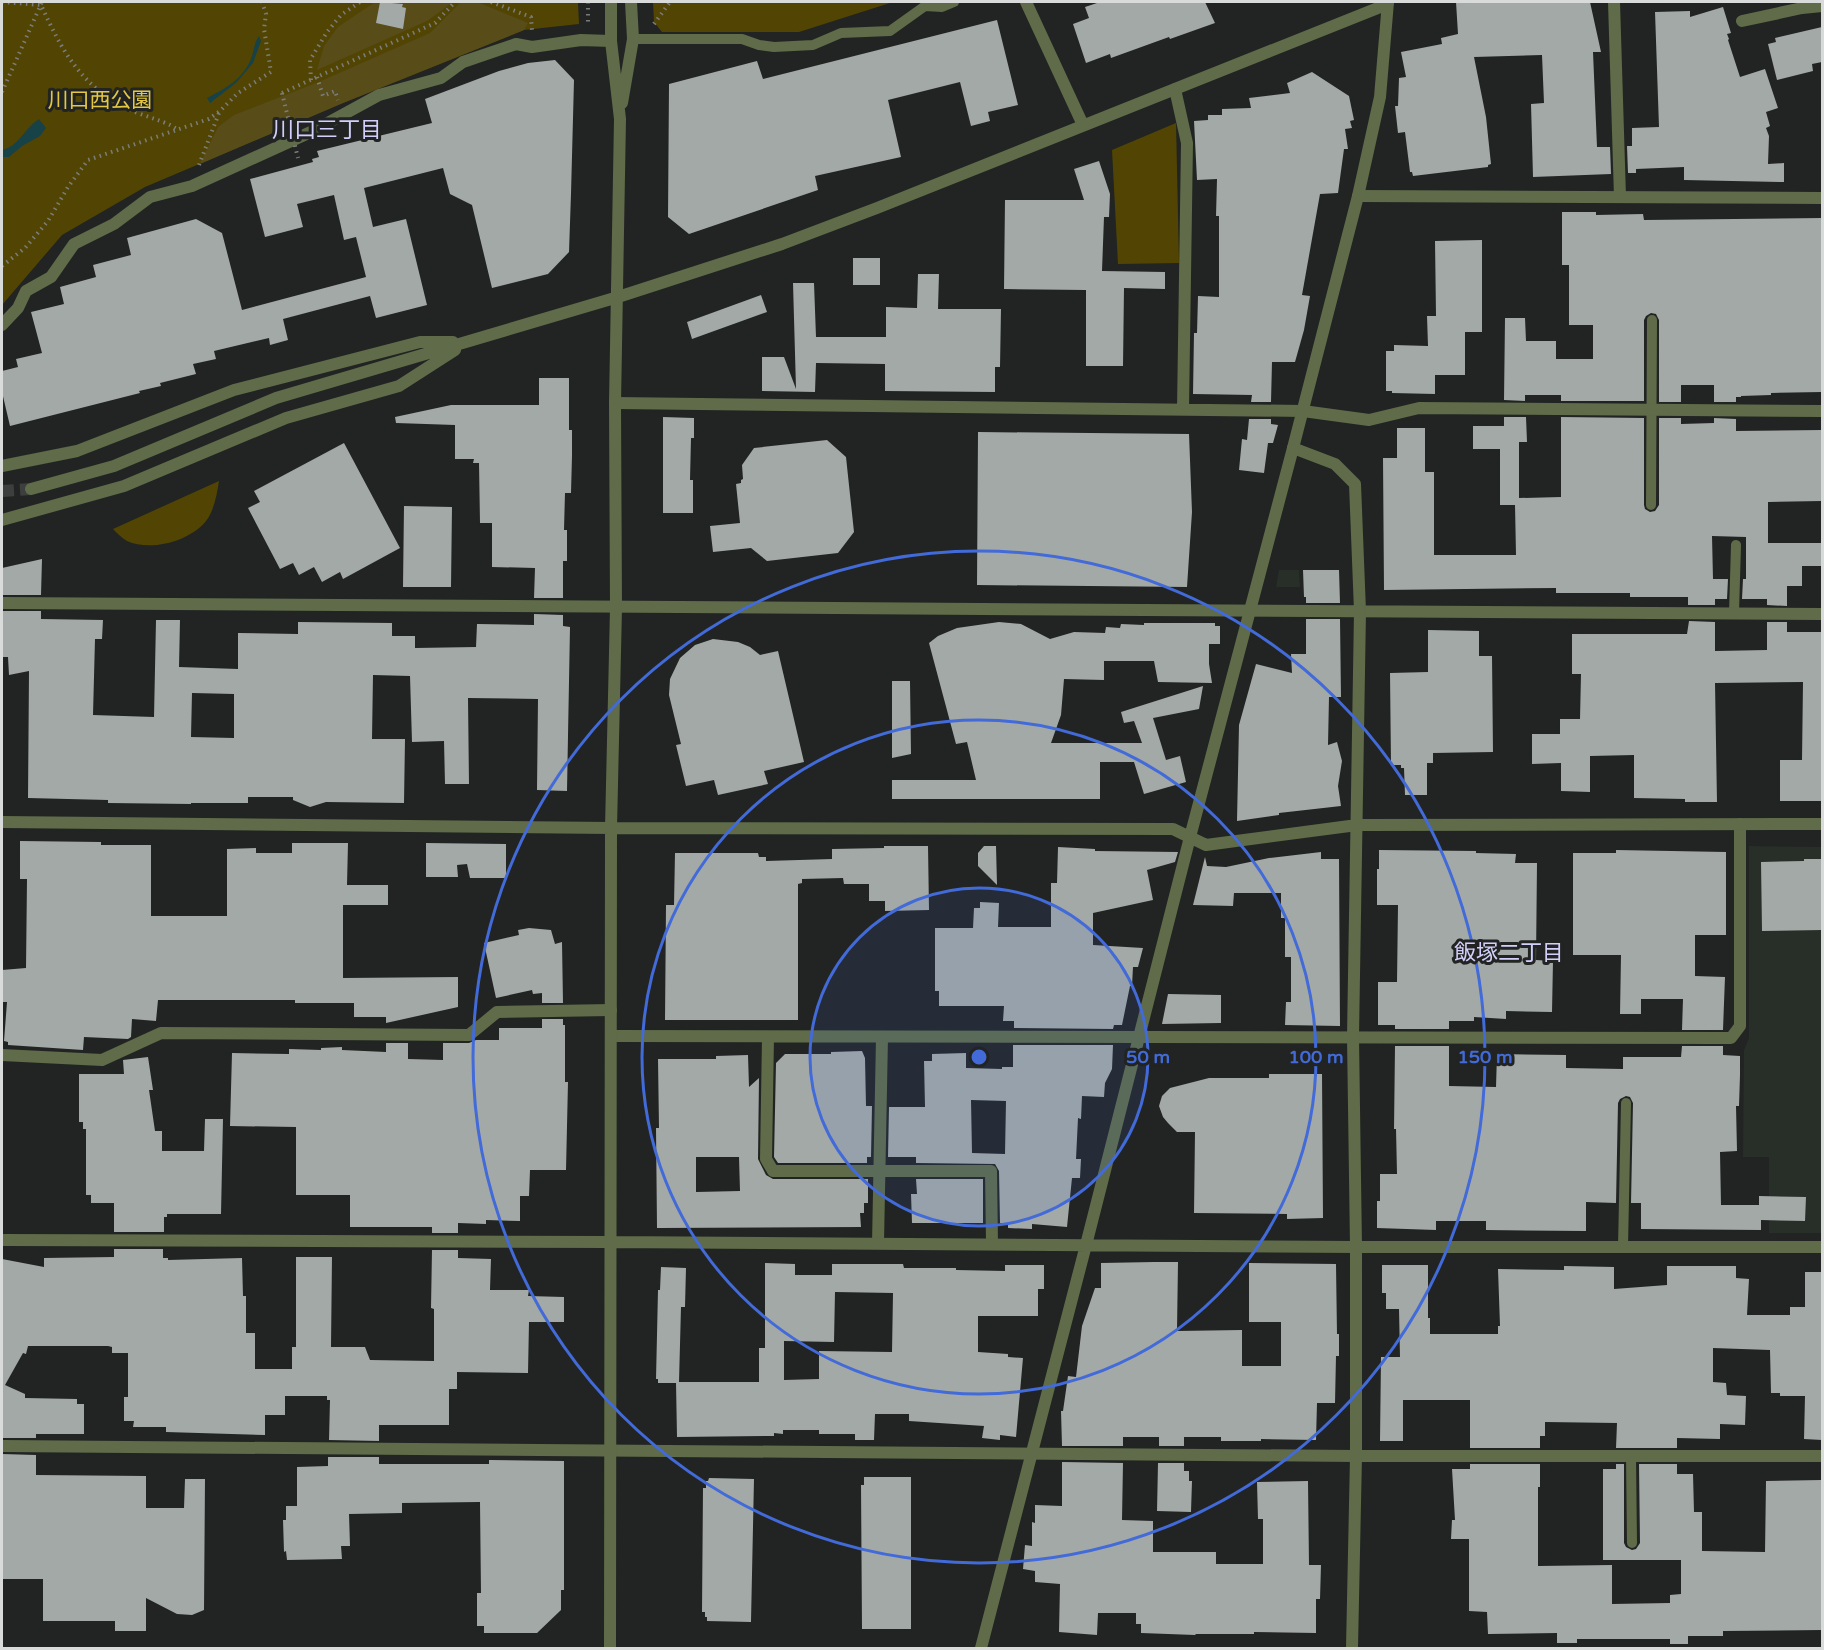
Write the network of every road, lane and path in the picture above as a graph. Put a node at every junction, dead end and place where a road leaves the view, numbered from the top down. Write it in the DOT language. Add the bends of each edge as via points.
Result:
graph roads {
  1 [pos="2,2"];
  2 [pos="262,2"];
  3 [pos="360,2"];
  4 [pos="455,2"];
  5 [pos="491,2"];
  6 [pos="588,2"];
  7 [pos="611,2"];
  8 [pos="631,2"];
  9 [pos="670,2"];
  10 [pos="954,2"];
  11 [pos="1026,2"];
  12 [pos="1614,2"];
  13 [pos="41,3"];
  14 [pos="1388,3"];
  15 [pos="1822,6"];
  16 [pos="531,17"];
  17 [pos="1742,21"];
  18 [pos="652,27"];
  19 [pos="588,29"];
  20 [pos="633,39"];
  21 [pos="611,41"];
  22 [pos="317,77"];
  23 [pos="311,80"];
  24 [pos="1175,89"];
  25 [pos="2,92"];
  26 [pos="219,111"];
  27 [pos="344,114"];
  28 [pos="620,119"];
  29 [pos="1083,125"];
  30 [pos="177,129"];
  31 [pos="298,158"];
  32 [pos="192,186"];
  33 [pos="1358,196"];
  34 [pos="1620,197"];
  35 [pos="1822,198"];
  36 [pos="2,266"];
  37 [pos="618,297"];
  38 [pos="1652,320"];
  39 [pos="2,325"];
  40 [pos="469,341"];
  41 [pos="615,403"];
  42 [pos="1183,409"];
  43 [pos="1653,409"];
  44 [pos="1303,411"];
  45 [pos="1822,411"];
  46 [pos="1293,448"];
  47 [pos="2,466"];
  48 [pos="31,489"];
  49 [pos="1652,505"];
  50 [pos="2,520"];
  51 [pos="1736,545"];
  52 [pos="2,603"];
  53 [pos="616,608"];
  54 [pos="1250,611"];
  55 [pos="1360,611"];
  56 [pos="1734,613"];
  57 [pos="1822,614"];
  58 [pos="2,822"];
  59 [pos="1740,824"];
  60 [pos="1822,824"];
  61 [pos="1357,825"];
  62 [pos="611,828"];
  63 [pos="1190,837"];
  64 [pos="611,1010"];
  65 [pos="611,1036"];
  66 [pos="768,1037"];
  67 [pos="882,1037"];
  68 [pos="1138,1037"];
  69 [pos="1353,1037"];
  70 [pos="2,1055"];
  71 [pos="1626,1103"];
  72 [pos="879,1170"];
  73 [pos="2,1240"];
  74 [pos="610,1242"];
  75 [pos="878,1243"];
  76 [pos="992,1244"];
  77 [pos="1086,1245"];
  78 [pos="1356,1247"];
  79 [pos="1623,1247"];
  80 [pos="1822,1247"];
  81 [pos="2,1446"];
  82 [pos="609,1450"];
  83 [pos="1032,1453"];
  84 [pos="1356,1456"];
  85 [pos="1631,1456"];
  86 [pos="1822,1456"];
  87 [pos="1632,1543"];
  88 [pos="610,1648"];
  89 [pos="981,1648"];
  90 [pos="1352,1648"];
  1 -- 13 [label="path"];
  2 -- 26 [label="path" via="271,72"];
  3 -- 23 [label="path" via="341,15 327,32 310,60"];
  4 -- 22 [label="path" via="435,23"];
  5 -- 16 [label="path"];
  6 -- 19 [label="path"];
  7 -- 21 [label="street"];
  8 -- 20 [label="street"];
  9 -- 18 [label="path"];
  10 -- 20 [label="lane" via="942,7 925,6 890,31 841,33 813,45 774,47 742,39"];
  11 -- 29 [label="street"];
  12 -- 34 [label="street"];
  13 -- 25 [label="path"];
  13 -- 30 [label="path" via="59,44 78,72 116,104"];
  14 -- 24 [label="street"];
  14 -- 33 [label="street" via="1380,97"];
  15 -- 17 [label="street"];
  20 -- 28 [label="street"];
  21 -- 27 [label="street" via="581,40 532,47 516,44 464,62 441,78 379,95"];
  21 -- 28 [label="street"];
  22 -- 23 [label="path"];
  22 -- 27 [label="path" via="322,96 334,91"];
  23 -- 31 [label="path, bridge" via="282,93"];
  24 -- 29 [label="street"];
  24 -- 42 [label="street" via="1187,143"];
  26 -- 30 [label="path" via="209,119"];
  26 -- 32 [label="path"];
  27 -- 32 [label="street"];
  28 -- 37 [label="street"];
  29 -- 37 [label="street" via="782,244"];
  30 -- 36 [label="path" via="88,160 41,230"];
  32 -- 39 [label="street" via="150,197 114,224 74,244 51,277 26,291 18,308"];
  33 -- 34 [label="street"];
  33 -- 44 [label="street"];
  34 -- 35 [label="street"];
  37 -- 40 [label="street"];
  37 -- 41 [label="street"];
  38 -- 43 [label="lane"];
  40 -- 47 [label="street" via="420,342 234,390 77,451"];
  40 -- 48 [label="street" via="276,398 114,466"];
  40 -- 50 [label="street" via="399,386 286,417 124,486"];
  41 -- 42 [label="street"];
  41 -- 53 [label="street"];
  42 -- 44 [label="street"];
  43 -- 44 [label="street" via="1419,408 1369,420"];
  43 -- 45 [label="street"];
  43 -- 49 [label="lane"];
  44 -- 46 [label="street"];
  46 -- 54 [label="street"];
  46 -- 55 [label="street" via="1335,464 1355,484"];
  51 -- 56 [label="lane"];
  52 -- 53 [label="street"];
  53 -- 54 [label="street"];
  53 -- 62 [label="street"];
  54 -- 55 [label="street"];
  54 -- 63 [label="street"];
  55 -- 56 [label="street"];
  55 -- 61 [label="street"];
  56 -- 57 [label="street"];
  58 -- 62 [label="street"];
  59 -- 60 [label="street"];
  59 -- 61 [label="street"];
  59 -- 69 [label="street" via="1740,1026 1731,1038"];
  61 -- 63 [label="street" via="1206,845"];
  61 -- 69 [label="street"];
  62 -- 63 [label="street" via="1173,829"];
  62 -- 64 [label="street"];
  63 -- 68 [label="street"];
  64 -- 65 [label="street"];
  64 -- 70 [label="street" via="497,1012 469,1035 161,1033 102,1060"];
  65 -- 66 [label="street"];
  65 -- 74 [label="street"];
  66 -- 67 [label="street"];
  66 -- 72 [label="street" via="766,1160 773,1171"];
  67 -- 68 [label="street"];
  67 -- 72 [label="street"];
  68 -- 69 [label="street"];
  68 -- 77 [label="street"];
  69 -- 78 [label="street"];
  71 -- 79 [label="lane"];
  72 -- 75 [label="street"];
  72 -- 76 [label="street" via="991,1171"];
  73 -- 74 [label="street"];
  74 -- 75 [label="street"];
  74 -- 82 [label="street"];
  75 -- 76 [label="street"];
  76 -- 77 [label="street"];
  77 -- 78 [label="street"];
  77 -- 83 [label="street"];
  78 -- 79 [label="street"];
  78 -- 84 [label="street"];
  79 -- 80 [label="street"];
  81 -- 82 [label="street"];
  82 -- 83 [label="street"];
  82 -- 88 [label="street"];
  83 -- 84 [label="street"];
  83 -- 89 [label="street"];
  84 -- 85 [label="street"];
  84 -- 90 [label="street"];
  85 -- 86 [label="street"];
  85 -- 87 [label="lane"];
}
